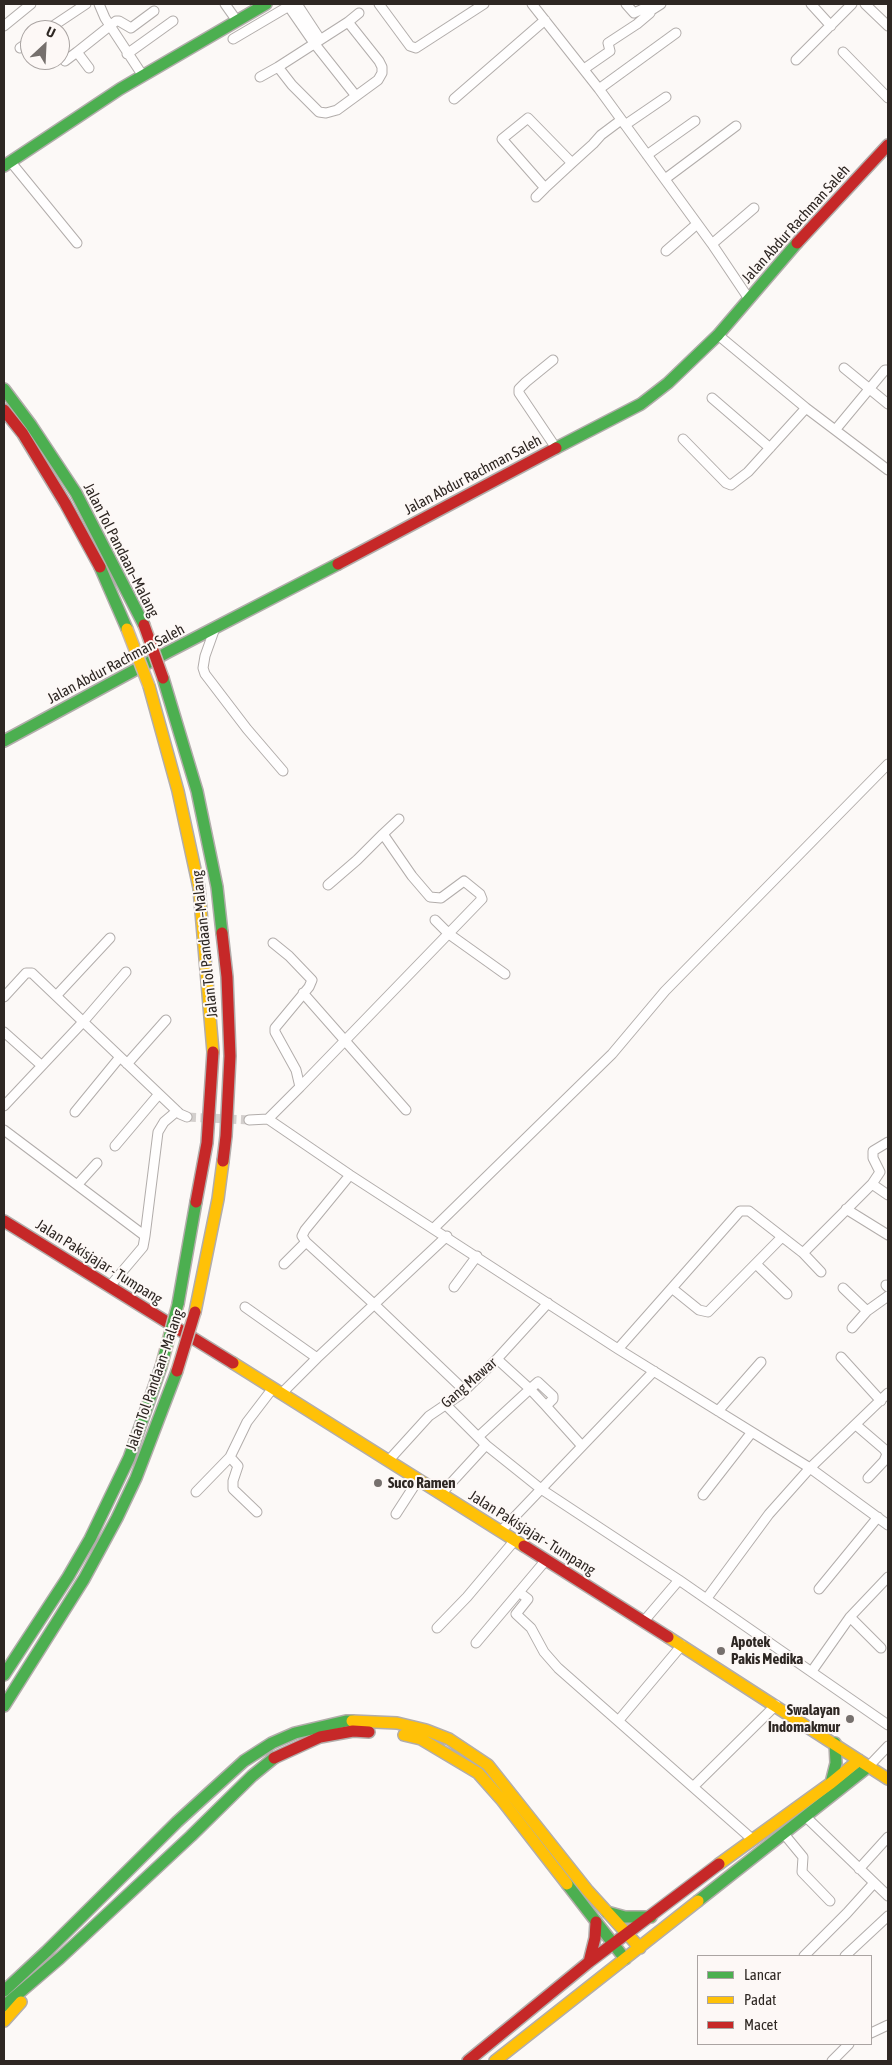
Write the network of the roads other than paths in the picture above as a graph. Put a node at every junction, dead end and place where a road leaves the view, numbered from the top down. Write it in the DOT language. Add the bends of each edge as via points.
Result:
graph roads {
  1 [pos="31,4"];
  2 [pos="86,4"];
  3 [pos="99,4"];
  4 [pos="225,4"];
  5 [pos="266,4"];
  6 [pos="291,4"];
  7 [pos="379,4"];
  8 [pos="484,4"];
  9 [pos="532,4"];
  10 [pos="626,4"];
  11 [pos="811,4"];
  12 [pos="852,4"];
  13 [pos="865,4"];
  14 [pos="655,8"];
  15 [pos="154,11"];
  16 [pos="359,13"];
  17 [pos="62,20"];
  18 [pos="237,20"];
  19 [pos="545,20"];
  20 [pos="173,21"];
  21 [pos="348,22"];
  22 [pos="110,25"];
  23 [pos="4,26"];
  24 [pos="831,26"];
  25 [pos="888,26"];
  26 [pos="676,33"];
  27 [pos="233,39"];
  28 [pos="317,41"];
  29 [pos="78,52"];
  30 [pos="843,52"];
  31 [pos="127,54"];
  32 [pos="70,57"];
  33 [pos="796,60"];
  34 [pos="278,67"];
  35 [pos="89,68"];
  36 [pos="584,69"];
  37 [pos="143,76"];
  38 [pos="260,77"];
  39 [pos="599,89"];
  40 [pos="356,96"];
  41 [pos="666,96"];
  42 [pos="888,98"];
  43 [pos="454,99"];
  44 [pos="623,122"];
  45 [pos="695,122"];
  46 [pos="736,126"];
  47 [pos="887,148"];
  48 [pos="647,155"];
  49 [pos="572,163"];
  50 [pos="7,164"];
  51 [pos="665,179"];
  52 [pos="545,188"];
  53 [pos="536,197"];
  54 [pos="754,208"];
  55 [pos="697,224"];
  56 [pos="76,243"];
  57 [pos="712,244"];
  58 [pos="666,251"];
  59 [pos="749,299"];
  60 [pos="718,335"];
  61 [pos="552,360"];
  62 [pos="844,368"];
  63 [pos="888,370"];
  64 [pos="870,388"];
  65 [pos="4,389"];
  66 [pos="712,398"];
  67 [pos="888,404"];
  68 [pos="806,408"];
  69 [pos="4,410"];
  70 [pos="836,429"];
  71 [pos="683,439"];
  72 [pos="556,448"];
  73 [pos="770,448"];
  74 [pos="888,470"];
  75 [pos="216,628"];
  76 [pos="4,741"];
  77 [pos="888,764"];
  78 [pos="283,771"];
  79 [pos="399,819"];
  80 [pos="383,834"];
  81 [pos="328,885"];
  82 [pos="435,920"];
  83 [pos="449,934"];
  84 [pos="110,938"];
  85 [pos="273,943"];
  86 [pos="126,972"];
  87 [pos="505,974"];
  88 [pos="303,994"];
  89 [pos="56,996"];
  90 [pos="4,997"];
  91 [pos="166,1020"];
  92 [pos="83,1022"];
  93 [pos="4,1032"];
  94 [pos="344,1041"];
  95 [pos="120,1057"];
  96 [pos="127,1064"];
  97 [pos="41,1065"];
  98 [pos="300,1087"];
  99 [pos="159,1094"];
  100 [pos="4,1106"];
  101 [pos="406,1110"];
  102 [pos="177,1111"];
  103 [pos="75,1112"];
  104 [pos="187,1117"];
  105 [pos="268,1119"];
  106 [pos="249,1120"];
  107 [pos="4,1130"];
  108 [pos="888,1142"];
  109 [pos="115,1146"];
  110 [pos="96,1163"];
  111 [pos="350,1175"];
  112 [pos="78,1184"];
  113 [pos="872,1184"];
  114 [pos="888,1195"];
  115 [pos="846,1209"];
  116 [pos="4,1221"];
  117 [pos="434,1228"];
  118 [pos="888,1235"];
  119 [pos="145,1236"];
  120 [pos="447,1236"];
  121 [pos="782,1237"];
  122 [pos="306,1242"];
  123 [pos="803,1253"];
  124 [pos="477,1256"];
  125 [pos="284,1264"];
  126 [pos="756,1264"];
  127 [pos="821,1272"];
  128 [pos="110,1286"];
  129 [pos="454,1287"];
  130 [pos="843,1288"];
  131 [pos="673,1289"];
  132 [pos="787,1294"];
  133 [pos="888,1296"];
  134 [pos="548,1303"];
  135 [pos="375,1304"];
  136 [pos="245,1307"];
  137 [pos="867,1311"];
  138 [pos="852,1328"];
  139 [pos="618,1349"];
  140 [pos="841,1357"];
  141 [pos="317,1358"];
  142 [pos="497,1359"];
  143 [pos="760,1362"];
  144 [pos="654,1371"];
  145 [pos="530,1389"];
  146 [pos="278,1390"];
  147 [pos="464,1390"];
  148 [pos="888,1393"];
  149 [pos="880,1401"];
  150 [pos="446,1405"];
  151 [pos="718,1411"];
  152 [pos="856,1425"];
  153 [pos="752,1432"];
  154 [pos="478,1437"];
  155 [pos="486,1446"];
  156 [pos="582,1446"];
  157 [pos="230,1457"];
  158 [pos="388,1460"];
  159 [pos="810,1468"];
  160 [pos="868,1478"];
  161 [pos="418,1480"];
  162 [pos="541,1489"];
  163 [pos="196,1492"];
  164 [pos="441,1494"];
  165 [pos="703,1494"];
  166 [pos="257,1512"];
  167 [pos="396,1514"];
  168 [pos="878,1518"];
  169 [pos="888,1525"];
  170 [pos="501,1531"];
  171 [pos="515,1540"];
  172 [pos="546,1560"];
  173 [pos="888,1577"];
  174 [pos="679,1580"];
  175 [pos="819,1589"];
  176 [pos="519,1592"];
  177 [pos="706,1598"];
  178 [pos="850,1617"];
  179 [pos="644,1621"];
  180 [pos="436,1628"];
  181 [pos="476,1643"];
  182 [pos="682,1645"];
  183 [pos="881,1648"];
  184 [pos="812,1671"];
  185 [pos="4,1675"];
  186 [pos="776,1705"];
  187 [pos="4,1706"];
  188 [pos="619,1720"];
  189 [pos="888,1726"];
  190 [pos="835,1744"];
  191 [pos="888,1746"];
  192 [pos="864,1763"];
  193 [pos="888,1779"];
  194 [pos="831,1782"];
  195 [pos="694,1787"];
  196 [pos="806,1817"];
  197 [pos="784,1834"];
  198 [pos="888,1837"];
  199 [pos="752,1839"];
  200 [pos="858,1869"];
  201 [pos="874,1883"];
  202 [pos="888,1896"];
  203 [pos="830,1902"];
  204 [pos="607,1912"];
  205 [pos="888,1916"];
  206 [pos="651,1917"];
  207 [pos="596,1922"];
  208 [pos="628,1934"];
  209 [pos="614,1944"];
  210 [pos="640,1948"];
  211 [pos="46,1952"];
  212 [pos="805,1955"];
  213 [pos="847,1955"];
  214 [pos="60,1958"];
  215 [pos="625,1959"];
  216 [pos="589,1962"];
  217 [pos="4,1981"];
  218 [pos="4,1991"];
  219 [pos="4,2006"];
  220 [pos="4,2021"];
  221 [pos="888,2025"];
  222 [pos="872,2033"];
  223 [pos="848,2045"];
  224 [pos="468,2061"];
  225 [pos="495,2061"];
  226 [pos="832,2061"];
  1 -- 23 [label="street"];
  2 -- 17 [label="street"];
  3 -- 22 [label="street"];
  4 -- 18 [label="street"];
  5 -- 18 [label="main road"];
  6 -- 27 [label="street"];
  6 -- 28 [label="street"];
  7 -- 8 [label="street" via="410,46 416,48"];
  9 -- 19 [label="street"];
  10 -- 14 [label="street" via="634,13 646,7"];
  11 -- 24 [label="street"];
  12 -- 24 [label="street"];
  13 -- 25 [label="street"];
  14 -- 36 [label="street" via="608,43 610,51"];
  15 -- 22 [label="street" via="131,28 119,21"];
  16 -- 21 [label="street"];
  18 -- 37 [label="main road"];
  19 -- 36 [label="street"];
  19 -- 43 [label="street"];
  20 -- 31 [label="street"];
  21 -- 28 [label="street"];
  21 -- 40 [label="street" via="382,70 378,80"];
  22 -- 29 [label="street"];
  22 -- 31 [label="street"];
  24 -- 33 [label="street"];
  26 -- 39 [label="street"];
  28 -- 34 [label="street"];
  28 -- 40 [label="street"];
  29 -- 32 [label="street"];
  29 -- 35 [label="street"];
  30 -- 42 [label="street"];
  31 -- 37 [label="street"];
  34 -- 38 [label="street"];
  34 -- 40 [label="street" via="320,112 337,110"];
  36 -- 39 [label="street"];
  37 -- 50 [label="main road"];
  39 -- 44 [label="street"];
  41 -- 44 [label="street"];
  44 -- 48 [label="street"];
  44 -- 49 [label="street" via="601,135"];
  45 -- 48 [label="street"];
  46 -- 51 [label="street"];
  47 -- 59 [label="main road, Jalan Abdur Rachman Saleh" via="818,219"];
  48 -- 51 [label="street"];
  49 -- 52 [label="street"];
  49 -- 52 [label="street" via="528,118 503,137 502,141"];
  50 -- 56 [label="street"];
  51 -- 55 [label="street"];
  52 -- 53 [label="street"];
  54 -- 57 [label="street"];
  55 -- 57 [label="street"];
  55 -- 58 [label="street"];
  57 -- 59 [label="street"];
  59 -- 60 [label="main road, Jalan Abdur Rachman Saleh"];
  60 -- 68 [label="street"];
  60 -- 72 [label="main road, Jalan Abdur Rachman Saleh" via="674,378 641,404"];
  61 -- 72 [label="street" via="518,393"];
  62 -- 64 [label="street"];
  63 -- 64 [label="street"];
  64 -- 67 [label="street"];
  64 -- 70 [label="street"];
  65 -- 187 [label="main road, Jalan Tol Pandaan–Malang, bridge" via="76,493 144,624 163,678 197,791 216,887 227,977 230,1056 226,1136 218,1199 195,1312 177,1371 118,1518 84,1579"];
  66 -- 73 [label="street"];
  68 -- 70 [label="street"];
  68 -- 73 [label="street"];
  69 -- 185 [label="main road, Jalan Tol Pandaan–Malang, bridge" via="66,502 100,564 149,686 178,791 199,888 213,1040 207,1143 178,1304 161,1367 129,1458 90,1539"];
  70 -- 74 [label="street"];
  71 -- 73 [label="street" via="731,485"];
  72 -- 75 [label="main road, Jalan Abdur Rachman Saleh"];
  75 -- 76 [label="main road, Jalan Abdur Rachman Saleh"];
  75 -- 78 [label="street" via="205,656 205,674"];
  77 -- 117 [label="street" via="665,991 612,1054"];
  79 -- 80 [label="street"];
  80 -- 81 [label="street"];
  80 -- 83 [label="street" via="430,898 441,898 464,881 480,894 480,903"];
  82 -- 83 [label="street"];
  83 -- 87 [label="street"];
  83 -- 94 [label="street"];
  84 -- 89 [label="street"];
  85 -- 88 [label="street" via="312,980"];
  86 -- 92 [label="street"];
  88 -- 94 [label="street"];
  88 -- 98 [label="street" via="275,1028 296,1070"];
  89 -- 90 [label="street" via="29,972"];
  89 -- 92 [label="street"];
  91 -- 96 [label="street"];
  92 -- 95 [label="street"];
  92 -- 97 [label="street"];
  93 -- 97 [label="street"];
  94 -- 98 [label="street"];
  94 -- 101 [label="street"];
  95 -- 96 [label="street"];
  95 -- 103 [label="street"];
  96 -- 99 [label="street"];
  97 -- 100 [label="street"];
  98 -- 105 [label="street"];
  99 -- 102 [label="street"];
  99 -- 109 [label="street"];
  102 -- 104 [label="street"];
  102 -- 119 [label="street" via="158,1132"];
  105 -- 106 [label="street"];
  105 -- 111 [label="street"];
  107 -- 112 [label="street"];
  108 -- 113 [label="street" via="873,1151 880,1172"];
  110 -- 112 [label="street"];
  111 -- 117 [label="street"];
  111 -- 122 [label="street" via="304,1230 302,1236"];
  112 -- 119 [label="street"];
  113 -- 114 [label="street"];
  113 -- 115 [label="street"];
  115 -- 118 [label="street"];
  115 -- 123 [label="street"];
  116 -- 128 [label="main road, Jalan Pakisjajar - Tumpang"];
  117 -- 120 [label="street"];
  119 -- 128 [label="street" via="143,1246"];
  120 -- 124 [label="street"];
  120 -- 135 [label="street"];
  121 -- 123 [label="street"];
  121 -- 126 [label="street"];
  121 -- 131 [label="street" via="749,1211 740,1211"];
  122 -- 125 [label="street"];
  122 -- 135 [label="street"];
  123 -- 127 [label="street"];
  124 -- 129 [label="street"];
  124 -- 134 [label="street"];
  126 -- 131 [label="street" via="708,1312 699,1310"];
  126 -- 132 [label="street"];
  128 -- 146 [label="main road, Jalan Pakisjajar - Tumpang"];
  130 -- 137 [label="street"];
  131 -- 139 [label="street"];
  133 -- 137 [label="street"];
  134 -- 139 [label="street"];
  134 -- 142 [label="street, Gang Mawar"];
  135 -- 141 [label="street"];
  135 -- 147 [label="street"];
  136 -- 141 [label="street"];
  137 -- 138 [label="street"];
  139 -- 144 [label="street"];
  140 -- 149 [label="street"];
  141 -- 146 [label="street"];
  142 -- 145 [label="street"];
  142 -- 147 [label="street, Gang Mawar"];
  143 -- 151 [label="street"];
  144 -- 151 [label="street"];
  144 -- 156 [label="street"];
  145 -- 154 [label="street"];
  145 -- 156 [label="street" via="538,1382 553,1396 546,1406"];
  146 -- 157 [label="street" via="242,1430"];
  146 -- 158 [label="main road, Jalan Pakisjajar - Tumpang"];
  147 -- 150 [label="street, Gang Mawar"];
  148 -- 149 [label="street"];
  149 -- 152 [label="street"];
  150 -- 154 [label="street"];
  150 -- 158 [label="street, Gang Mawar" via="429,1416"];
  151 -- 153 [label="street"];
  152 -- 159 [label="street"];
  152 -- 160 [label="street" via="886,1451 884,1461"];
  153 -- 159 [label="street"];
  153 -- 165 [label="street"];
  154 -- 155 [label="street"];
  155 -- 162 [label="street"];
  155 -- 164 [label="street"];
  156 -- 162 [label="street"];
  157 -- 163 [label="street"];
  157 -- 166 [label="street" via="238,1466 233,1489"];
  158 -- 161 [label="main road, Jalan Pakisjajar - Tumpang"];
  159 -- 168 [label="street"];
  159 -- 177 [label="street" via="769,1514"];
  161 -- 164 [label="main road, Jalan Pakisjajar - Tumpang"];
  161 -- 167 [label="street"];
  162 -- 170 [label="street"];
  162 -- 174 [label="street"];
  164 -- 170 [label="main road, Jalan Pakisjajar - Tumpang"];
  168 -- 169 [label="street"];
  168 -- 175 [label="street"];
  170 -- 171 [label="main road, Jalan Pakisjajar - Tumpang"];
  171 -- 172 [label="main road, Jalan Pakisjajar - Tumpang"];
  171 -- 180 [label="street"];
  172 -- 176 [label="street"];
  172 -- 179 [label="main road, Jalan Pakisjajar - Tumpang"];
  173 -- 178 [label="street"];
  174 -- 177 [label="street"];
  174 -- 179 [label="street"];
  176 -- 181 [label="street"];
  176 -- 188 [label="street" via="528,1599 516,1614 531,1628 544,1652"];
  177 -- 184 [label="street"];
  178 -- 183 [label="street"];
  178 -- 184 [label="street"];
  179 -- 182 [label="main road, Jalan Pakisjajar - Tumpang"];
  182 -- 186 [label="main road, Jalan Pakisjajar - Tumpang"];
  182 -- 188 [label="street"];
  184 -- 189 [label="street"];
  186 -- 190 [label="main road, Jalan Pakisjajar - Tumpang"];
  186 -- 195 [label="street"];
  188 -- 195 [label="street"];
  190 -- 192 [label="main road, Jalan Pakisjajar - Tumpang"];
  190 -- 194 [label="main road" via="836,1763"];
  191 -- 192 [label="street"];
  192 -- 193 [label="main road, Jalan Pakisjajar - Tumpang"];
  192 -- 194 [label="main road"];
  192 -- 196 [label="main road"];
  194 -- 199 [label="main road"];
  195 -- 199 [label="street"];
  196 -- 197 [label="main road"];
  196 -- 200 [label="street"];
  197 -- 203 [label="street" via="803,1856 802,1872"];
  197 -- 210 [label="main road"];
  198 -- 200 [label="street"];
  199 -- 206 [label="main road"];
  200 -- 201 [label="street"];
  201 -- 202 [label="street"];
  201 -- 212 [label="street"];
  204 -- 206 [label="main road" via="625,1917"];
  204 -- 208 [label="main road"];
  204 -- 211 [label="main road" via="488,1765 450,1739 426,1730 398,1723 346,1721 295,1733 244,1761 177,1822"];
  205 -- 213 [label="street"];
  206 -- 208 [label="main road"];
  207 -- 209 [label="main road"];
  207 -- 214 [label="main road" via="478,1773 421,1739 397,1733 353,1731 320,1737 276,1757"];
  207 -- 216 [label="main road"];
  208 -- 209 [label="main road"];
  208 -- 210 [label="main road"];
  209 -- 215 [label="main road"];
  209 -- 216 [label="main road"];
  210 -- 215 [label="main road"];
  211 -- 217 [label="main road"];
  211 -- 218 [label="main road"];
  214 -- 219 [label="main road"];
  214 -- 220 [label="main road"];
  215 -- 225 [label="main road"];
  216 -- 224 [label="main road"];
  221 -- 222 [label="street"];
  223 -- 226 [label="street"];
}
